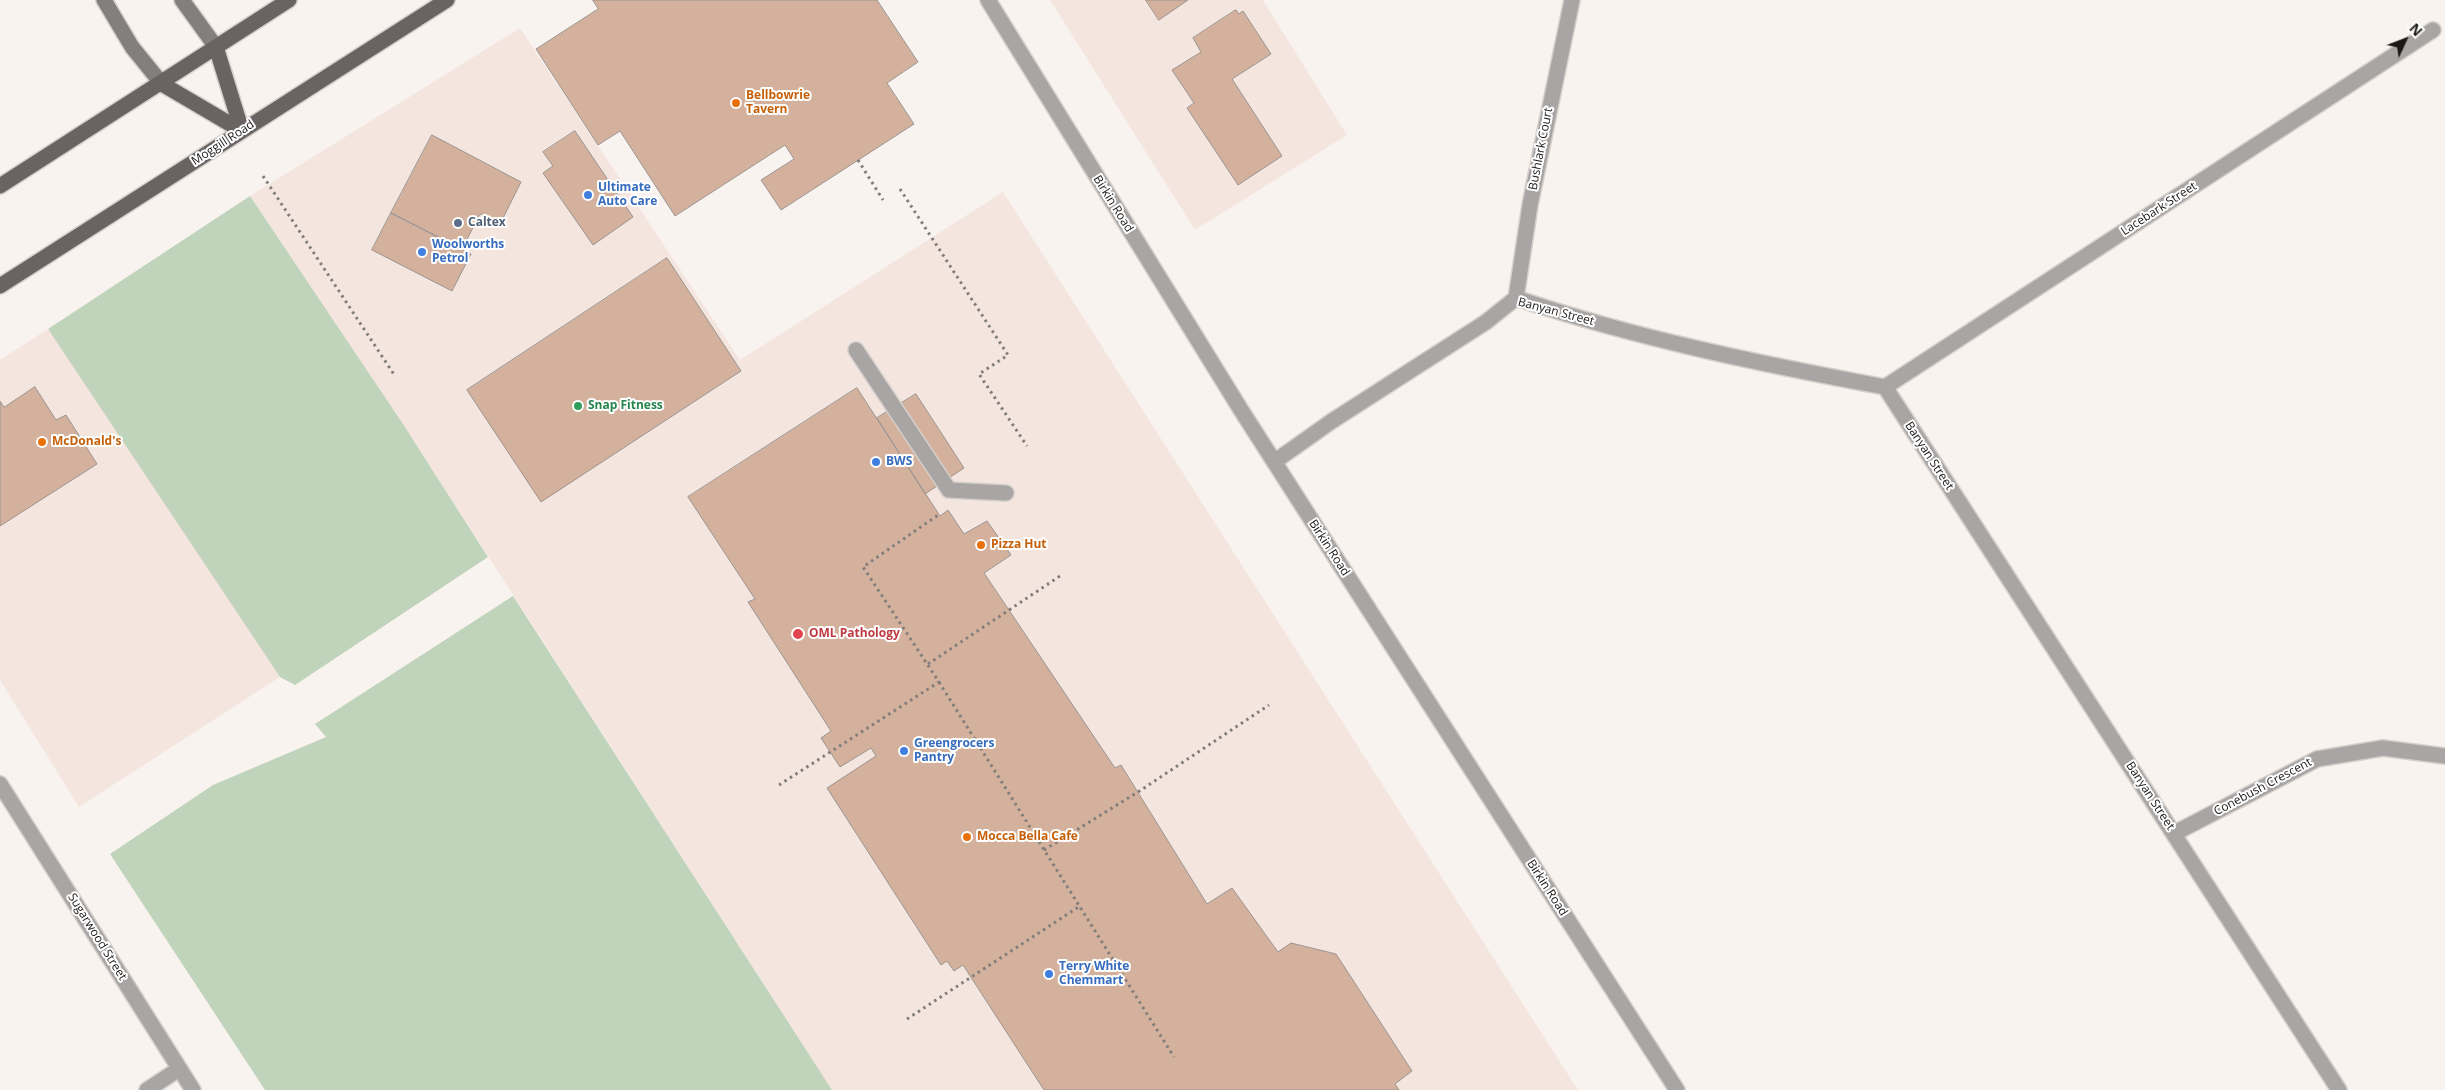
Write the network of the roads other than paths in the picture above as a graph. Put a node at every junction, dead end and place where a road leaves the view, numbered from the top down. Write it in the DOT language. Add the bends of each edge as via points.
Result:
graph roads {
  1 [pos="104,0"];
  2 [pos="182,0"];
  3 [pos="289,0"];
  4 [pos="447,0"];
  5 [pos="988,0"];
  6 [pos="1572,0"];
  7 [pos="2432,30"];
  8 [pos="216,47"];
  9 [pos="162,84"];
  10 [pos="242,131"];
  11 [pos="0,186"];
  12 [pos="0,286"];
  13 [pos="1516,298"];
  14 [pos="856,350"];
  15 [pos="1884,387"];
  16 [pos="1274,462"];
  17 [pos="1006,493"];
  18 [pos="2445,756"];
  19 [pos="0,784"];
  20 [pos="2175,833"];
  21 [pos="179,1069"];
  22 [pos="147,1090"];
  23 [pos="193,1090"];
  24 [pos="1677,1090"];
  25 [pos="2339,1090"];
  1 -- 9 [label="street" via="132,46"];
  2 -- 8 [label="street"];
  3 -- 8 [label="main road"];
  4 -- 10 [label="main road, Moggill Road"];
  5 -- 16 [label="street, Birkin Road"];
  6 -- 13 [label="street, Bushlark Court" via="1530,205"];
  7 -- 15 [label="street, Lacebark Street"];
  8 -- 9 [label="main road"];
  8 -- 10 [label="main road"];
  9 -- 10 [label="main road"];
  9 -- 11 [label="main road"];
  10 -- 12 [label="main road, Moggill Road"];
  13 -- 15 [label="street, Banyan Street" via="1578,319 1812,374"];
  13 -- 16 [label="street, Banyan Street" via="1486,322 1332,420"];
  14 -- 17 [label="street" via="950,490"];
  15 -- 20 [label="street, Banyan Street"];
  16 -- 24 [label="street, Birkin Road"];
  18 -- 20 [label="street, Conebush Crescent" via="2383,748 2317,759"];
  19 -- 21 [label="street, Sugarwood Street"];
  20 -- 25 [label="street, Banyan Street"];
  21 -- 22 [label="street"];
  21 -- 23 [label="street, Sugarwood Street"];
}
